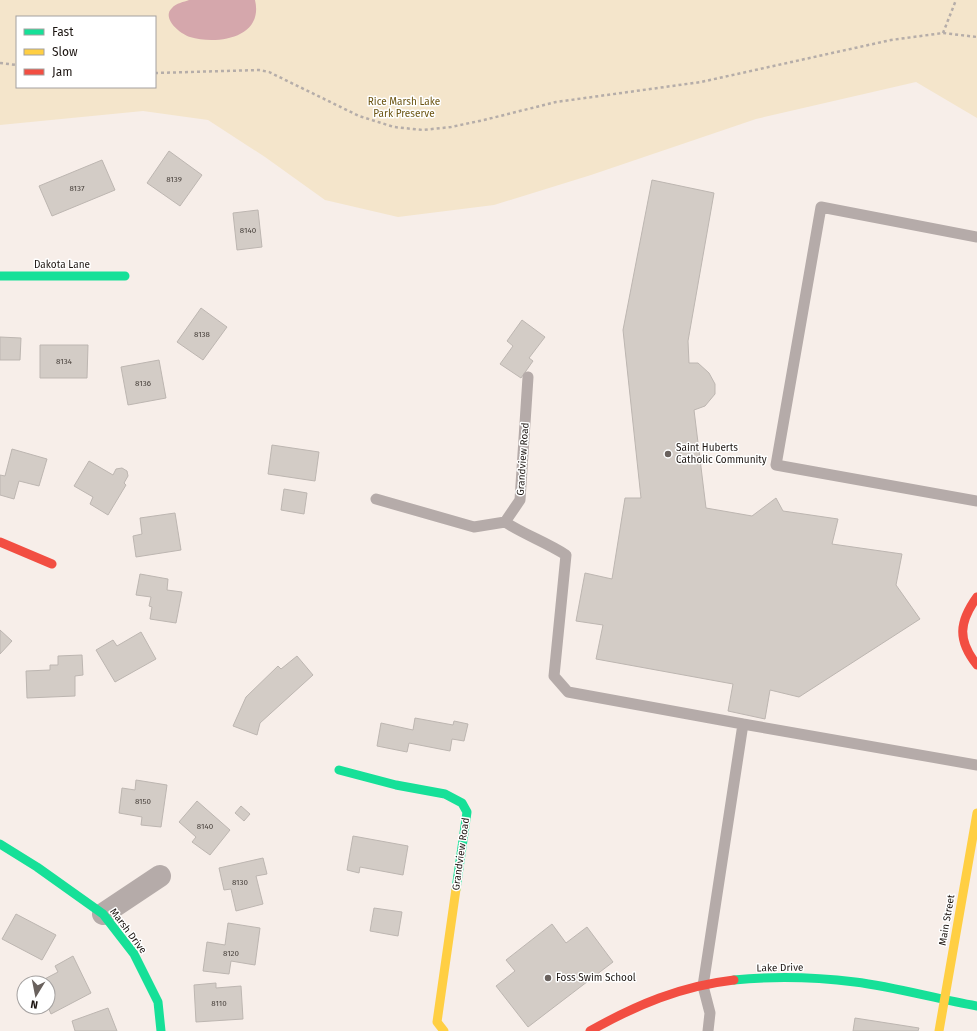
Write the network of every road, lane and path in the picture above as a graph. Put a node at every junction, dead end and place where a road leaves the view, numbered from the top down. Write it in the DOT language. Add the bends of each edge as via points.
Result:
graph roads {
  1 [pos="956,0"];
  2 [pos="943,33"];
  3 [pos="977,37"];
  4 [pos="0,63"];
  5 [pos="16,65"];
  6 [pos="156,73"];
  7 [pos="977,237"];
  8 [pos="0,276"];
  9 [pos="124,276"];
  10 [pos="528,377"];
  11 [pos="376,499"];
  12 [pos="977,501"];
  13 [pos="505,522"];
  14 [pos="0,542"];
  15 [pos="52,564"];
  16 [pos="977,597"];
  17 [pos="977,665"];
  18 [pos="743,724"];
  19 [pos="977,765"];
  20 [pos="339,770"];
  21 [pos="977,814"];
  22 [pos="0,844"];
  23 [pos="160,876"];
  24 [pos="103,914"];
  25 [pos="704,986"];
  26 [pos="944,1000"];
  27 [pos="977,1006"];
  28 [pos="161,1031"];
  29 [pos="444,1031"];
  30 [pos="590,1031"];
  31 [pos="708,1031"];
  32 [pos="939,1031"];
  1 -- 2 [label="path"];
  2 -- 3 [label="path"];
  2 -- 6 [label="path" via="891,40 701,82 556,102 484,120 423,130 394,127 359,116 269,72 259,70"];
  4 -- 5 [label="path"];
  7 -- 12 [label="lane" via="821,207 776,465"];
  8 -- 9 [label="street, Dakota Lane"];
  10 -- 13 [label="lane, Grandview Road" via="520,500"];
  11 -- 13 [label="lane" via="474,527"];
  13 -- 18 [label="lane" via="566,555 554,676 568,692"];
  14 -- 15 [label="street"];
  16 -- 17 [label="street" via="966,612 962,624 963,644"];
  18 -- 19 [label="lane"];
  18 -- 25 [label="lane"];
  20 -- 29 [label="street, Grandview Road" via="396,785 445,794 462,803 467,812 437,1022"];
  21 -- 26 [label="street, Main Street"];
  22 -- 24 [label="street, Marsh Drive"];
  23 -- 24 [label="street"];
  24 -- 28 [label="street, Marsh Drive" via="134,954 158,1002"];
  25 -- 26 [label="street, Lake Drive" via="782,977 855,982"];
  25 -- 30 [label="street, Lake Drive" via="681,990 619,1014"];
  25 -- 31 [label="lane" via="710,1013"];
  26 -- 27 [label="street, Lake Drive"];
  26 -- 32 [label="street, Main Street"];
}
